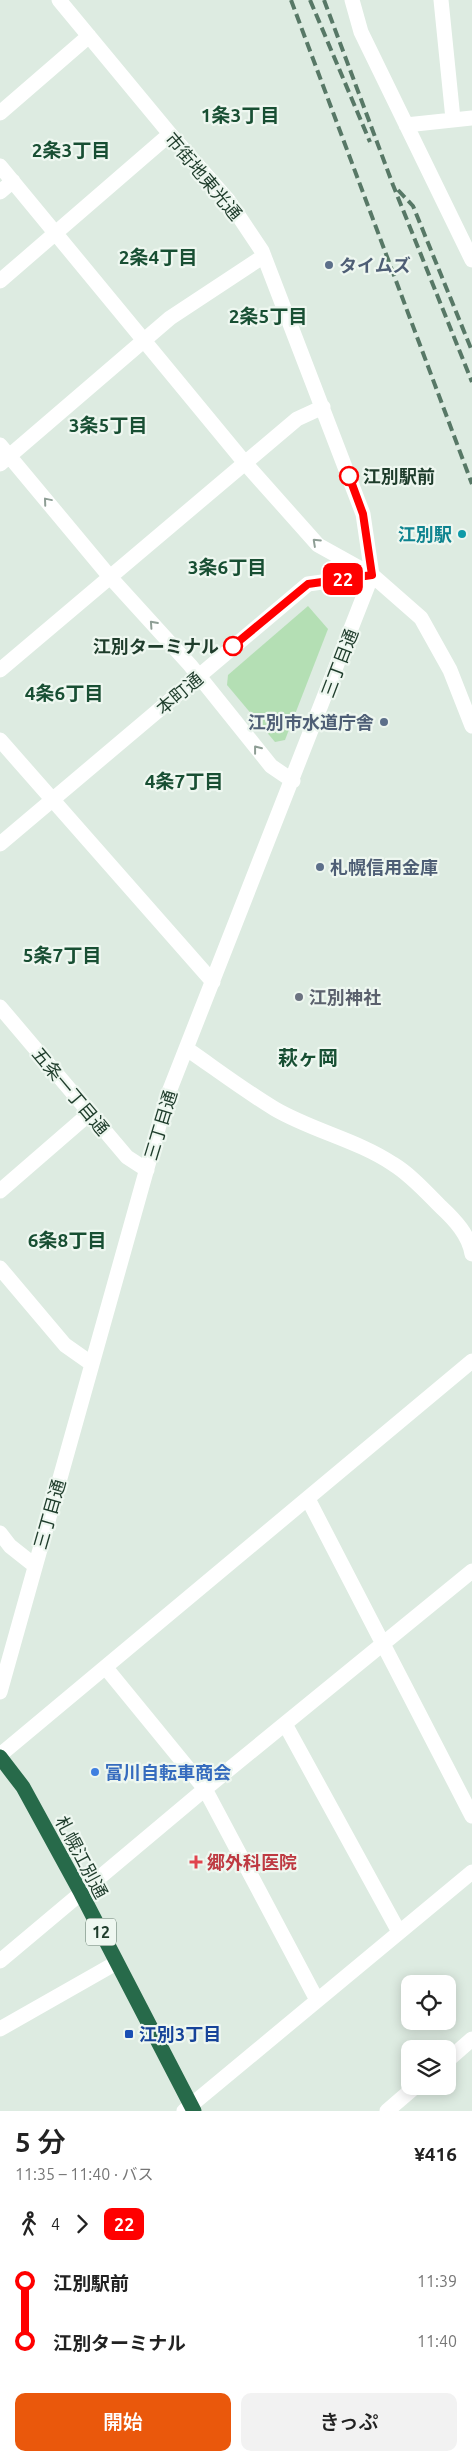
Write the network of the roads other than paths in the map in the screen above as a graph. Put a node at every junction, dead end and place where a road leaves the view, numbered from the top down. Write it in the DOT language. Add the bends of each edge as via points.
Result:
graph roads {
  1 [pos="58,0"];
  2 [pos="352,0"];
  3 [pos="441,0"];
  4 [pos="89,36"];
  5 [pos="0,113"];
  6 [pos="472,118"];
  7 [pos="453,119"];
  8 [pos="406,125"];
  9 [pos="170,134"];
  10 [pos="0,166"];
  11 [pos="13,181"];
  12 [pos="0,192"];
  13 [pos="56,233"];
  14 [pos="264,256"];
  15 [pos="472,260"];
  16 [pos="0,281"];
  17 [pos="144,340"];
  18 [pos="323,407"];
  19 [pos="3,455"];
  20 [pos="245,463"];
  21 [pos="372,575"];
  22 [pos="110,577"];
  23 [pos="0,670"];
  24 [pos="199,676"];
  25 [pos="472,726"];
  26 [pos="0,740"];
  27 [pos="293,781"];
  28 [pos="51,800"];
  29 [pos="0,844"];
  30 [pos="213,982"];
  31 [pos="0,1007"];
  32 [pos="187,1050"];
  33 [pos="90,1113"];
  34 [pos="147,1170"];
  35 [pos="0,1191"];
  36 [pos="472,1254"];
  37 [pos="0,1268"];
  38 [pos="472,1361"];
  39 [pos="92,1364"];
  40 [pos="308,1499"];
  41 [pos="0,1533"];
  42 [pos="34,1565"];
  43 [pos="472,1572"];
  44 [pos="383,1644"];
  45 [pos="106,1668"];
  46 [pos="0,1692"];
  47 [pos="286,1724"];
  48 [pos="0,1756"];
  49 [pos="205,1789"];
  50 [pos="472,1816"];
  51 [pos="472,1872"];
  52 [pos="82,1893"];
  53 [pos="399,1932"];
  54 [pos="0,1961"];
  55 [pos="116,1963"];
  56 [pos="317,2000"];
  57 [pos="0,2028"];
  58 [pos="472,2039"];
  59 [pos="456,2053"];
  60 [pos="406,2095"];
  61 [pos="190,2109"];
  62 [pos="387,2111"];
  1 -- 4 [label="street, 市街地東光通"];
  2 -- 8 [label="street" via="361,32"];
  3 -- 7 [label="street"];
  4 -- 5 [label="street"];
  4 -- 9 [label="street, 市街地東光通"];
  6 -- 7 [label="street"];
  7 -- 8 [label="street"];
  8 -- 15 [label="street"];
  9 -- 13 [label="street"];
  9 -- 14 [label="street, 市街地東光通" via="228,200"];
  10 -- 11 [label="street"];
  11 -- 12 [label="street"];
  11 -- 13 [label="street"];
  13 -- 16 [label="street"];
  13 -- 17 [label="street"];
  14 -- 17 [label="street" via="170,318"];
  14 -- 18 [label="street, 市街地東光通"];
  17 -- 19 [label="street"];
  17 -- 20 [label="street"];
  18 -- 20 [label="street" via="297,419"];
  18 -- 21 [label="street, 市街地東光通" via="363,514"];
  22 -- 19 [label="street, one-way"];
  21 -- 20 [label="street, one-way" via="318,545"];
  20 -- 22 [label="street"];
  21 -- 24 [label="street, 本町通" via="308,584"];
  21 -- 25 [label="street" via="421,618 450,670"];
  21 -- 27 [label="street, 三丁目通"];
  22 -- 23 [label="street"];
  24 -- 22 [label="street, one-way"];
  27 -- 24 [label="street, one-way" via="270,766"];
  24 -- 28 [label="street, 本町通"];
  26 -- 28 [label="street"];
  27 -- 30 [label="street, 三丁目通"];
  28 -- 29 [label="street, 本町通"];
  28 -- 30 [label="street"];
  30 -- 32 [label="street, 三丁目通"];
  31 -- 33 [label="street, 五条一丁目通"];
  32 -- 34 [label="street, 三丁目通" via="167,1097"];
  32 -- 36 [label="street" via="274,1109 393,1164 456,1221 470,1244"];
  33 -- 34 [label="street, 五条一丁目通" via="127,1157"];
  33 -- 35 [label="street"];
  34 -- 39 [label="street, 三丁目通"];
  37 -- 39 [label="street" via="65,1345"];
  38 -- 40 [label="street"];
  39 -- 42 [label="street, 三丁目通"];
  40 -- 44 [label="street"];
  40 -- 45 [label="street"];
  41 -- 42 [label="street" via="10,1546"];
  42 -- 46 [label="street, 三丁目通"];
  43 -- 44 [label="street"];
  44 -- 47 [label="street"];
  44 -- 50 [label="street"];
  45 -- 48 [label="street"];
  45 -- 49 [label="street"];
  47 -- 49 [label="street"];
  47 -- 53 [label="street"];
  48 -- 52 [label="highway, 札幌江別通 / 12" via="23,1788"];
  49 -- 52 [label="street"];
  49 -- 56 [label="street"];
  51 -- 53 [label="street"];
  52 -- 54 [label="street"];
  52 -- 55 [label="highway, 札幌江別通 / 12"];
  53 -- 56 [label="street"];
  55 -- 57 [label="street"];
  55 -- 61 [label="highway, 札幌江別通 / 12"];
  56 -- 61 [label="street"];
  58 -- 59 [label="street"];
  60 -- 62 [label="street"];
}
